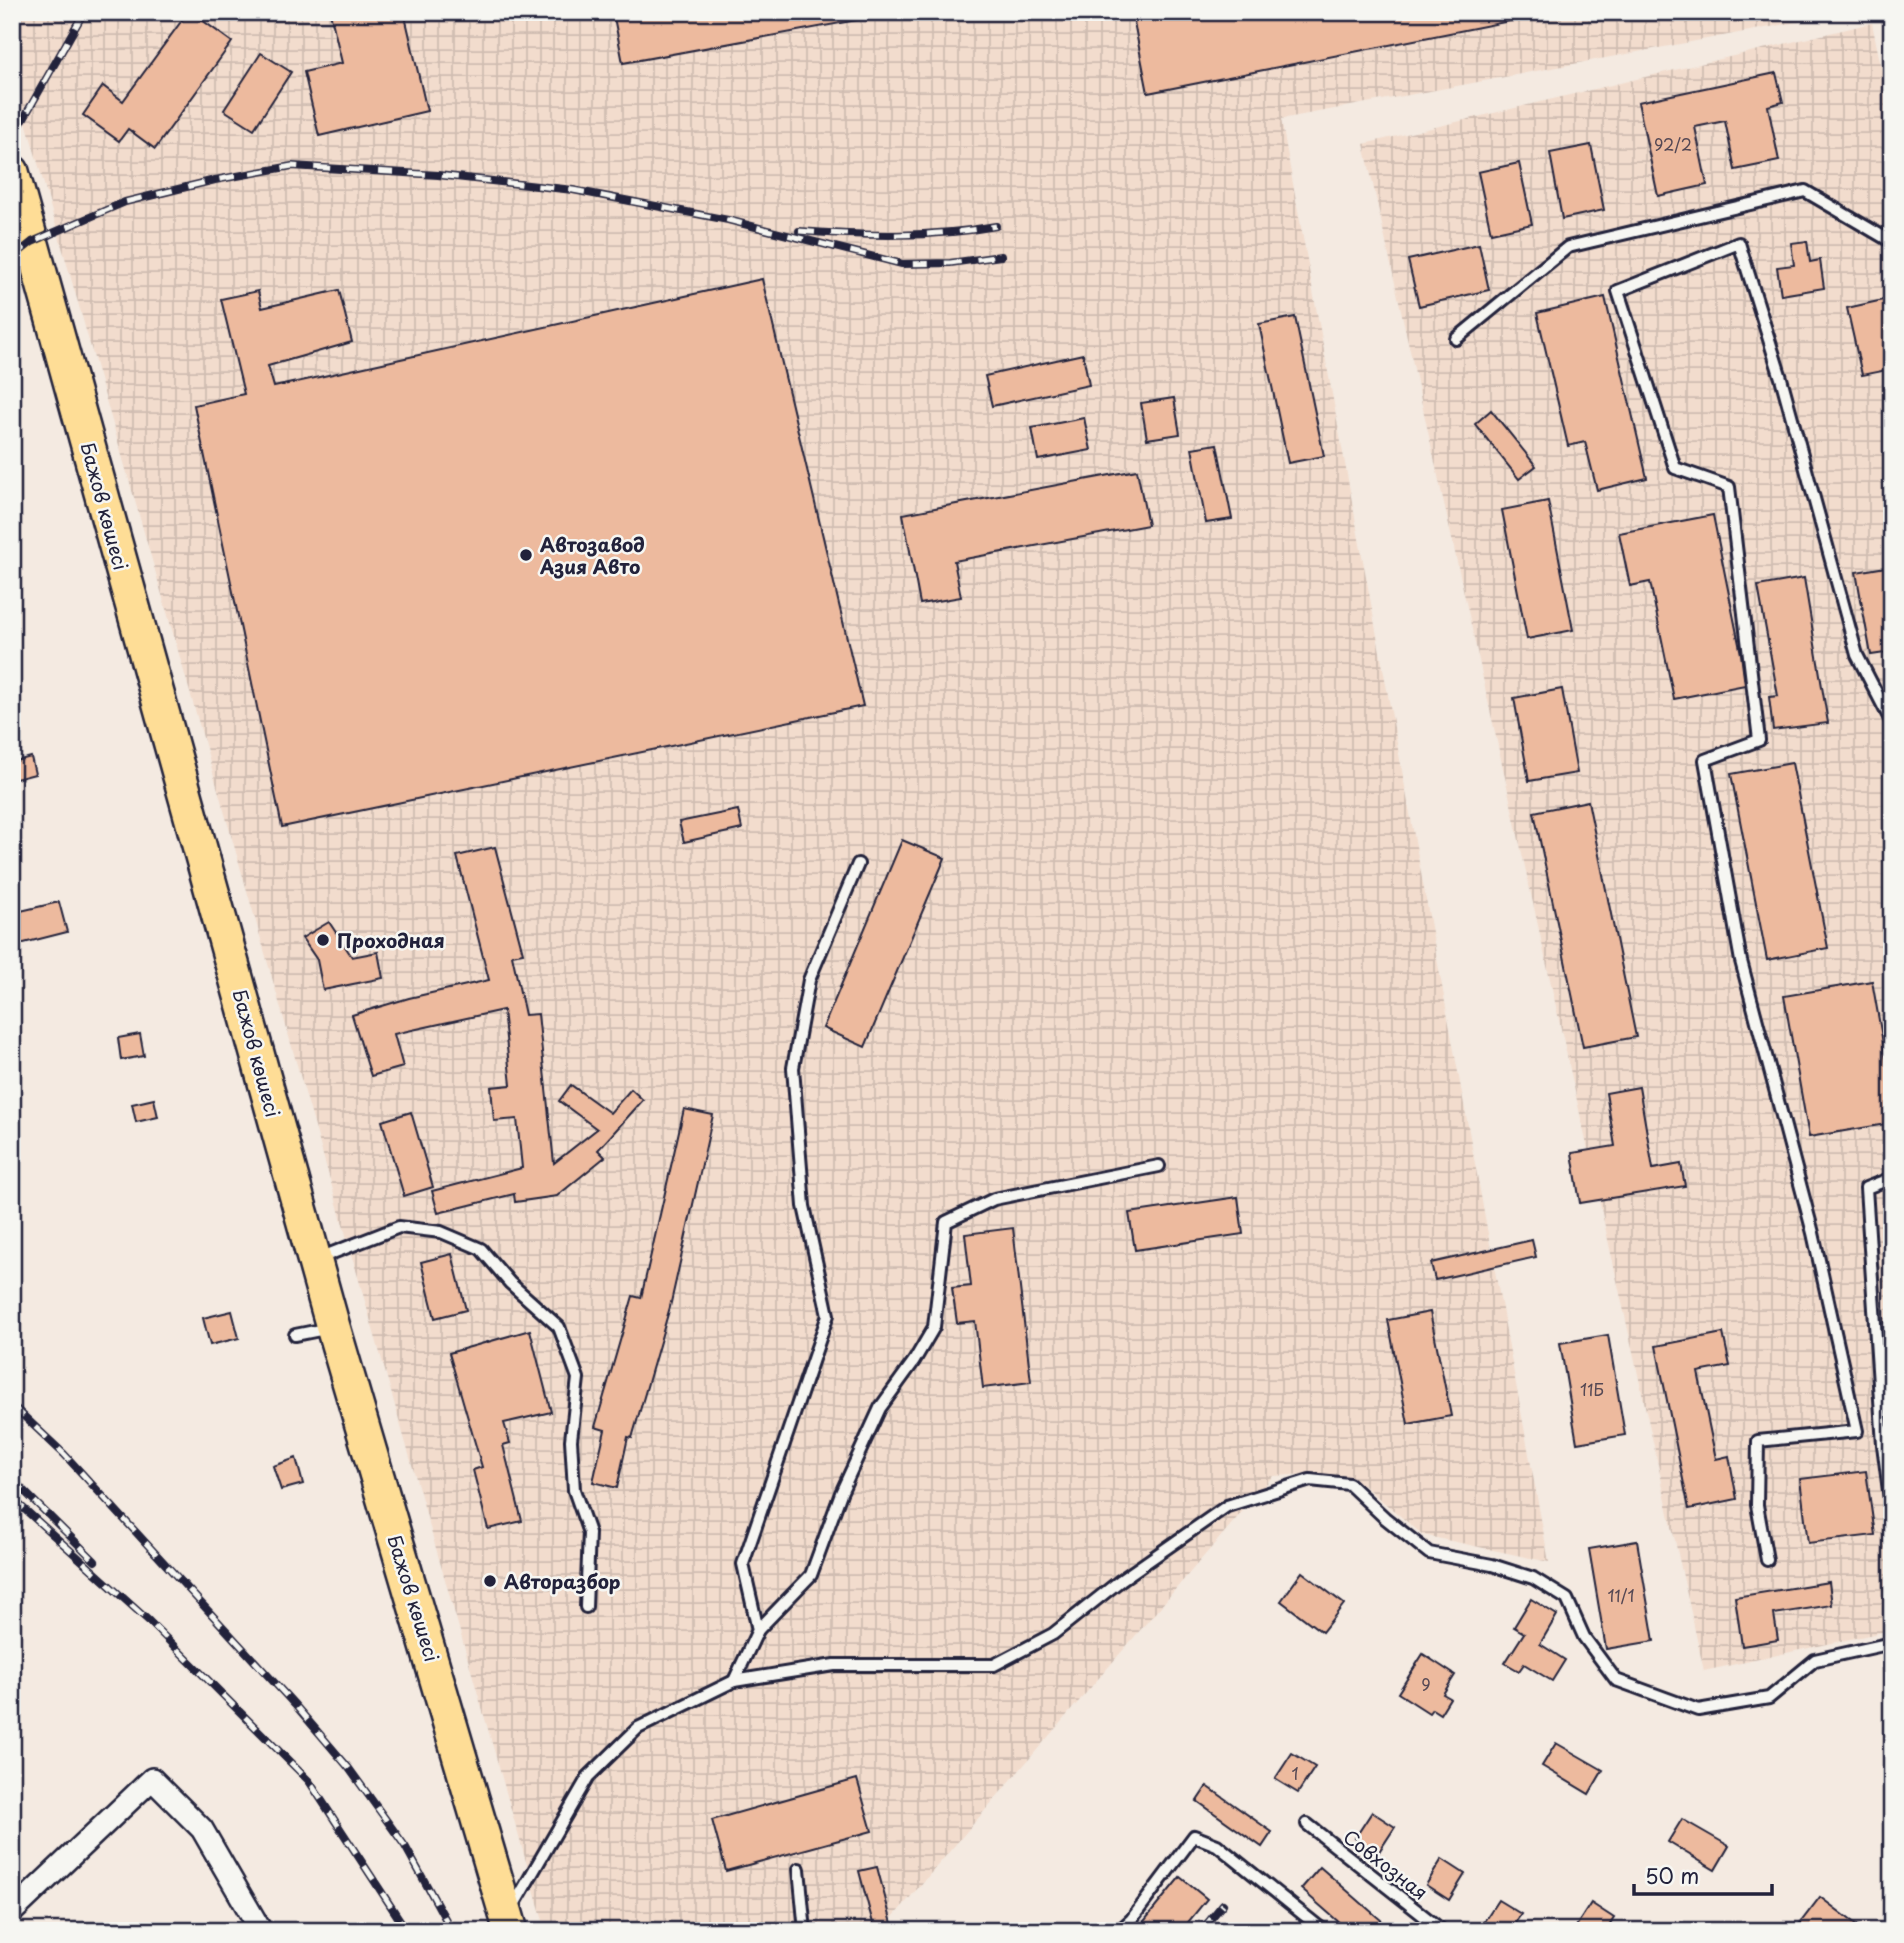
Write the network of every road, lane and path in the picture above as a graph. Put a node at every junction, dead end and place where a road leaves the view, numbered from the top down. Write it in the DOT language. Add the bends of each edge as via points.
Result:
graph roads {
  1 [pos="12,172"];
  2 [pos="1892,242"];
  3 [pos="1456,340"];
  4 [pos="1892,723"];
  5 [pos="858,864"];
  6 [pos="1159,1166"];
  7 [pos="1892,1178"];
  8 [pos="315,1261"];
  9 [pos="333,1327"];
  10 [pos="295,1335"];
  11 [pos="1892,1514"];
  12 [pos="1767,1560"];
  13 [pos="586,1607"];
  14 [pos="758,1630"];
  15 [pos="1892,1643"];
  16 [pos="734,1681"];
  17 [pos="1307,1824"];
  18 [pos="799,1869"];
  19 [pos="12,1912"];
  20 [pos="509,1924"];
  21 [pos="1320,1929"];
  22 [pos="261,1931"];
  23 [pos="805,1931"];
  24 [pos="1119,1931"];
  25 [pos="1443,1931"];
  1 -- 8 [label="main road, Бажов көшесі"];
  2 -- 3 [label="lane" via="1805,191 1568,247"];
  4 -- 12 [label="lane" via="1857,655 1739,243 1618,291 1675,468 1729,487 1759,740 1706,760 1741,961 1813,1233 1857,1431 1758,1441 1757,1505"];
  5 -- 14 [label="lane" via="809,980 793,1068 804,1206 828,1315 743,1564"];
  6 -- 14 [label="lane" via="994,1199 946,1222 934,1327 880,1408 841,1493 811,1575"];
  7 -- 11 [label="lane" via="1866,1188"];
  8 -- 9 [label="main road, Бажов көшесі"];
  8 -- 13 [label="lane" via="399,1227 441,1232 481,1249 509,1283 559,1327 578,1378 571,1440 574,1490 589,1533"];
  9 -- 10 [label="lane"];
  9 -- 20 [label="main road, Бажов көшесі"];
  14 -- 16 [label="lane"];
  15 -- 16 [label="lane" via="1815,1660 1769,1698 1698,1710 1616,1681 1584,1637 1567,1599 1533,1578 1429,1552 1349,1484 1310,1480 1227,1506 1053,1634 994,1665 834,1665"];
  16 -- 20 [label="lane" via="638,1728 588,1777"];
  17 -- 25 [label="lane, Совхозная"];
  18 -- 23 [label="lane"];
  19 -- 22 [label="street" via="152,1779 202,1829"];
  21 -- 24 [label="lane" via="1217,1845 1194,1836"];
}
